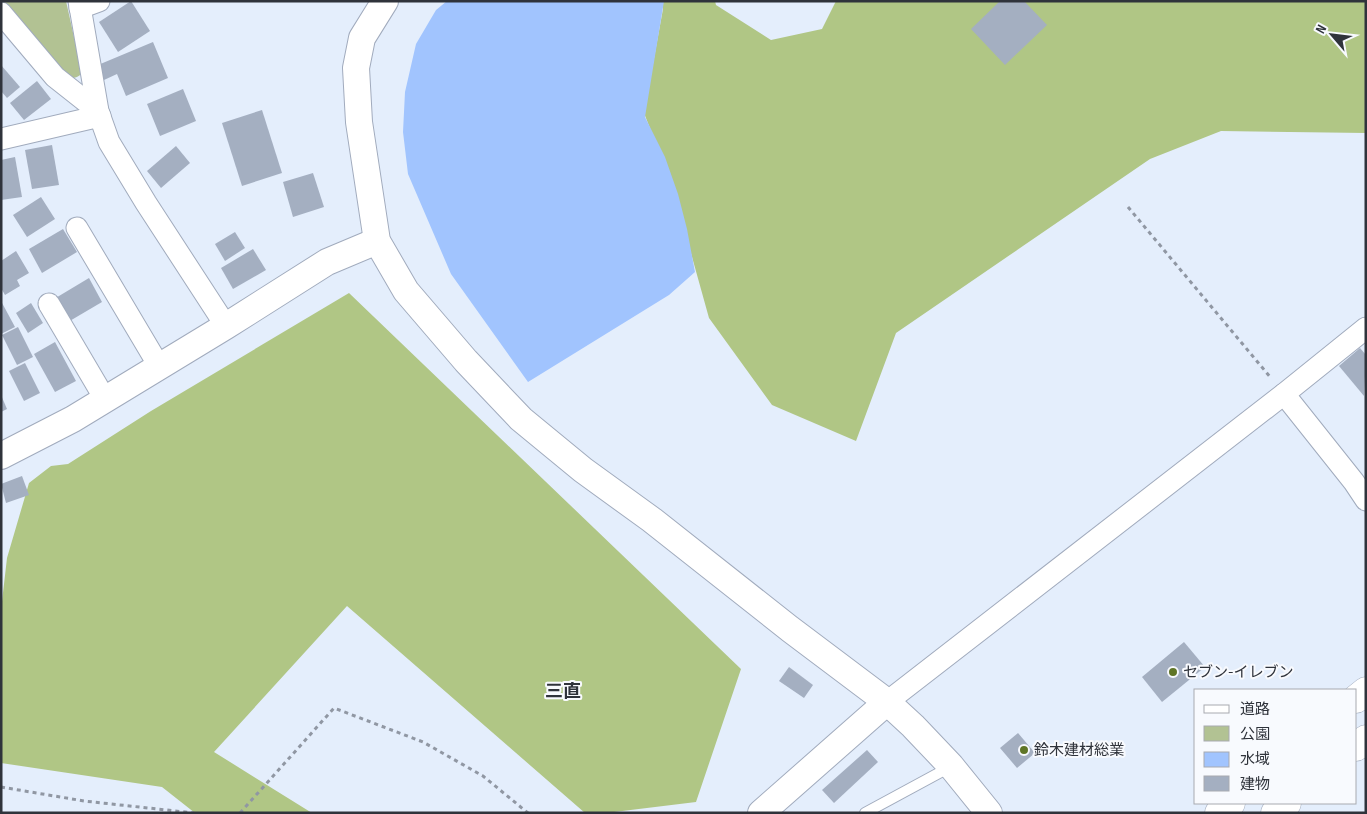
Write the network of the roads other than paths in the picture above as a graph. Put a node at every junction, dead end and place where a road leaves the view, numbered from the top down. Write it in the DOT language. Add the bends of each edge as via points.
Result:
graph roads {
  1 [pos="385,1"];
  2 [pos="86,4"];
  3 [pos="1,13"];
  4 [pos="99,114"];
  5 [pos="1,139"];
  6 [pos="77,228"];
  7 [pos="377,241"];
  8 [pos="49,304"];
  9 [pos="226,326"];
  10 [pos="1366,328"];
  11 [pos="159,366"];
  12 [pos="1284,394"];
  13 [pos="105,399"];
  14 [pos="1,456"];
  15 [pos="1366,500"];
  16 [pos="887,702"];
  17 [pos="951,766"];
  18 [pos="1230,804"];
  19 [pos="1286,804"];
  20 [pos="761,813"];
  21 [pos="865,813"];
  22 [pos="989,813"];
  23 [pos="1219,813"];
  24 [pos="1275,813"];
  1 -- 7 [label="street" via="362,38 356,68 359,122"];
  2 -- 4 [label="street"];
  3 -- 4 [label="street" via="55,77"];
  4 -- 5 [label="street"];
  4 -- 9 [label="street" via="109,142"];
  6 -- 11 [label="street"];
  7 -- 9 [label="street" via="327,262"];
  7 -- 16 [label="street" via="406,291 521,419"];
  8 -- 13 [label="street"];
  9 -- 11 [label="street"];
  10 -- 12 [label="street"];
  11 -- 13 [label="street"];
  12 -- 15 [label="street"];
  12 -- 16 [label="street"];
  13 -- 14 [label="street"];
  16 -- 17 [label="street"];
  16 -- 20 [label="street"];
  17 -- 21 [label="lane"];
  17 -- 22 [label="street"];
  18 -- 23 [label="main road"];
  19 -- 24 [label="main road"];
}
